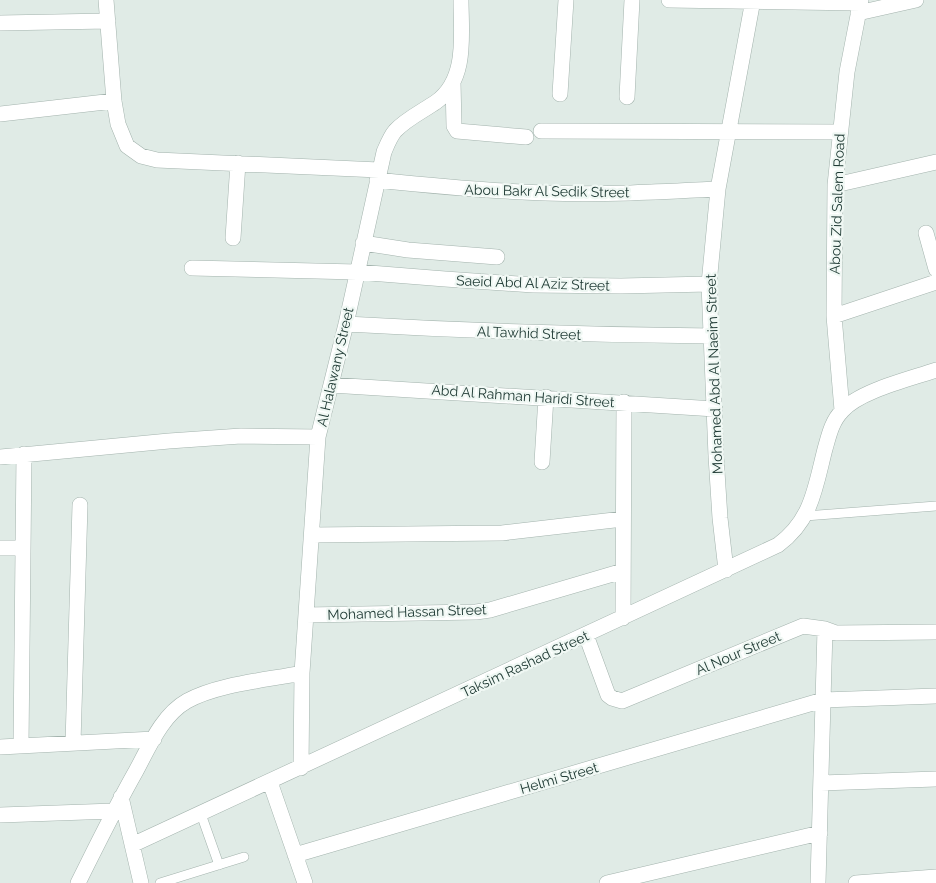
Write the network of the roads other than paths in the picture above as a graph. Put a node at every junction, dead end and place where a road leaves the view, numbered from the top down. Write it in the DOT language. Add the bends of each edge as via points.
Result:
graph roads {
  1 [pos="106,0"];
  2 [pos="461,0"];
  3 [pos="566,0"];
  4 [pos="632,0"];
  5 [pos="669,0"];
  6 [pos="753,0"];
  7 [pos="916,0"];
  8 [pos="860,5"];
  9 [pos="108,21"];
  10 [pos="0,23"];
  11 [pos="454,82"];
  12 [pos="560,94"];
  13 [pos="627,97"];
  14 [pos="114,101"];
  15 [pos="0,114"];
  16 [pos="728,131"];
  17 [pos="840,132"];
  18 [pos="936,162"];
  19 [pos="238,164"];
  20 [pos="378,175"];
  21 [pos="835,185"];
  22 [pos="718,189"];
  23 [pos="926,233"];
  24 [pos="234,238"];
  25 [pos="363,243"];
  26 [pos="497,257"];
  27 [pos="192,268"];
  28 [pos="936,269"];
  29 [pos="357,272"];
  30 [pos="936,282"];
  31 [pos="710,284"];
  32 [pos="834,316"];
  33 [pos="346,324"];
  34 [pos="712,336"];
  35 [pos="936,370"];
  36 [pos="331,385"];
  37 [pos="546,398"];
  38 [pos="624,402"];
  39 [pos="715,409"];
  40 [pos="842,410"];
  41 [pos="318,437"];
  42 [pos="24,454"];
  43 [pos="0,457"];
  44 [pos="542,462"];
  45 [pos="80,505"];
  46 [pos="936,506"];
  47 [pos="805,516"];
  48 [pos="624,518"];
  49 [pos="312,535"];
  50 [pos="0,548"];
  51 [pos="23,548"];
  52 [pos="726,570"];
  53 [pos="623,571"];
  54 [pos="306,615"];
  55 [pos="623,618"];
  56 [pos="825,628"];
  57 [pos="936,632"];
  58 [pos="586,635"];
  59 [pos="302,673"];
  60 [pos="936,696"];
  61 [pos="823,700"];
  62 [pos="154,739"];
  63 [pos="73,743"];
  64 [pos="21,746"];
  65 [pos="0,747"];
  66 [pos="301,768"];
  67 [pos="936,779"];
  68 [pos="270,782"];
  69 [pos="821,783"];
  70 [pos="118,804"];
  71 [pos="201,814"];
  72 [pos="0,815"];
  73 [pos="820,833"];
  74 [pos="132,845"];
  75 [pos="295,855"];
  76 [pos="244,857"];
  77 [pos="219,865"];
  78 [pos="936,877"];
  79 [pos="78,883"];
  80 [pos="141,883"];
  81 [pos="160,883"];
  82 [pos="304,883"];
  83 [pos="607,883"];
  84 [pos="818,883"];
  85 [pos="856,883"];
  1 -- 9 [label="street"];
  2 -- 11 [label="street, Al Halawany Street" via="461,50"];
  3 -- 12 [label="street"];
  4 -- 13 [label="street"];
  5 -- 6 [label="street"];
  6 -- 8 [label="street"];
  6 -- 16 [label="street, Mohamed Abd Al Naeim Street"];
  7 -- 8 [label="street"];
  8 -- 17 [label="street, Abou Zid Salem Road"];
  9 -- 10 [label="street"];
  9 -- 14 [label="street"];
  11 -- 16 [label="street" via="454,126 457,131 534,134"];
  11 -- 20 [label="street, Al Halawany Street" via="439,100 394,132"];
  14 -- 15 [label="street"];
  14 -- 19 [label="street, Abou Bakr Al Sedik Street" via="118,124 127,146 141,156 157,160"];
  16 -- 17 [label="street"];
  16 -- 22 [label="street, Mohamed Abd Al Naeim Street"];
  17 -- 21 [label="street, Abou Zid Salem Road"];
  18 -- 21 [label="street"];
  19 -- 20 [label="street, Abou Bakr Al Sedik Street"];
  19 -- 24 [label="street"];
  20 -- 22 [label="street, Abou Bakr Al Sedik Street" via="462,189 547,193"];
  20 -- 25 [label="street, Al Halawany Street"];
  21 -- 32 [label="street, Abou Zid Salem Road"];
  22 -- 31 [label="street, Mohamed Abd Al Naeim Street"];
  23 -- 28 [label="street"];
  25 -- 26 [label="street"];
  25 -- 29 [label="street, Al Halawany Street"];
  27 -- 29 [label="street, Saeid Abd Al Aziz Street"];
  29 -- 31 [label="street, Saeid Abd Al Aziz Street" via="533,285"];
  29 -- 33 [label="street, Al Halawany Street"];
  30 -- 32 [label="street"];
  31 -- 34 [label="street, Mohamed Abd Al Naeim Street"];
  32 -- 40 [label="street, Abou Zid Salem Road"];
  33 -- 34 [label="street, Al Tawhid Street" via="470,331"];
  33 -- 36 [label="street, Al Halawany Street"];
  34 -- 39 [label="street, Mohamed Abd Al Naeim Street"];
  35 -- 40 [label="street" via="870,393 852,401"];
  36 -- 37 [label="street, Abd Al Rahman Haridi Street"];
  36 -- 41 [label="street, Al Halawany Street"];
  37 -- 38 [label="street, Abd Al Rahman Haridi Street"];
  37 -- 44 [label="street"];
  38 -- 39 [label="street, Abd Al Rahman Haridi Street"];
  38 -- 48 [label="street"];
  39 -- 52 [label="street, Mohamed Abd Al Naeim Street"];
  40 -- 47 [label="street, Taksim Rashad Street" via="828,436"];
  41 -- 42 [label="street" via="241,436"];
  41 -- 49 [label="street, Al Halawany Street"];
  42 -- 43 [label="street"];
  42 -- 51 [label="street"];
  45 -- 63 [label="street"];
  46 -- 47 [label="lane"];
  47 -- 52 [label="street, Taksim Rashad Street" via="778,545"];
  48 -- 49 [label="street" via="502,533"];
  48 -- 53 [label="street"];
  49 -- 54 [label="street, Al Halawany Street"];
  50 -- 51 [label="street"];
  51 -- 64 [label="street"];
  52 -- 55 [label="street, Taksim Rashad Street"];
  53 -- 54 [label="street, Mohamed Hassan Street" via="476,612"];
  53 -- 55 [label="street"];
  54 -- 59 [label="street, Al Halawany Street"];
  55 -- 58 [label="street, Taksim Rashad Street"];
  56 -- 57 [label="street, Al Nour Street" via="836,633"];
  56 -- 58 [label="street, Al Nour Street" via="803,626 622,701 608,695"];
  56 -- 61 [label="street"];
  58 -- 66 [label="street, Taksim Rashad Street"];
  59 -- 62 [label="street" via="202,694 173,710"];
  59 -- 66 [label="street, Al Halawany Street"];
  60 -- 61 [label="street, Helmi Street"];
  61 -- 69 [label="street"];
  61 -- 75 [label="street, Helmi Street"];
  62 -- 63 [label="street"];
  62 -- 70 [label="street"];
  63 -- 64 [label="street"];
  64 -- 65 [label="street"];
  66 -- 68 [label="street, Taksim Rashad Street"];
  67 -- 69 [label="street"];
  68 -- 71 [label="street, Taksim Rashad Street"];
  68 -- 75 [label="street"];
  69 -- 73 [label="street"];
  70 -- 72 [label="street"];
  70 -- 74 [label="street"];
  70 -- 79 [label="street"];
  71 -- 74 [label="street, Taksim Rashad Street"];
  71 -- 77 [label="lane"];
  73 -- 83 [label="street"];
  73 -- 84 [label="street"];
  74 -- 80 [label="street"];
  75 -- 82 [label="street"];
  76 -- 77 [label="lane"];
  77 -- 81 [label="lane"];
  78 -- 85 [label="street"];
}
